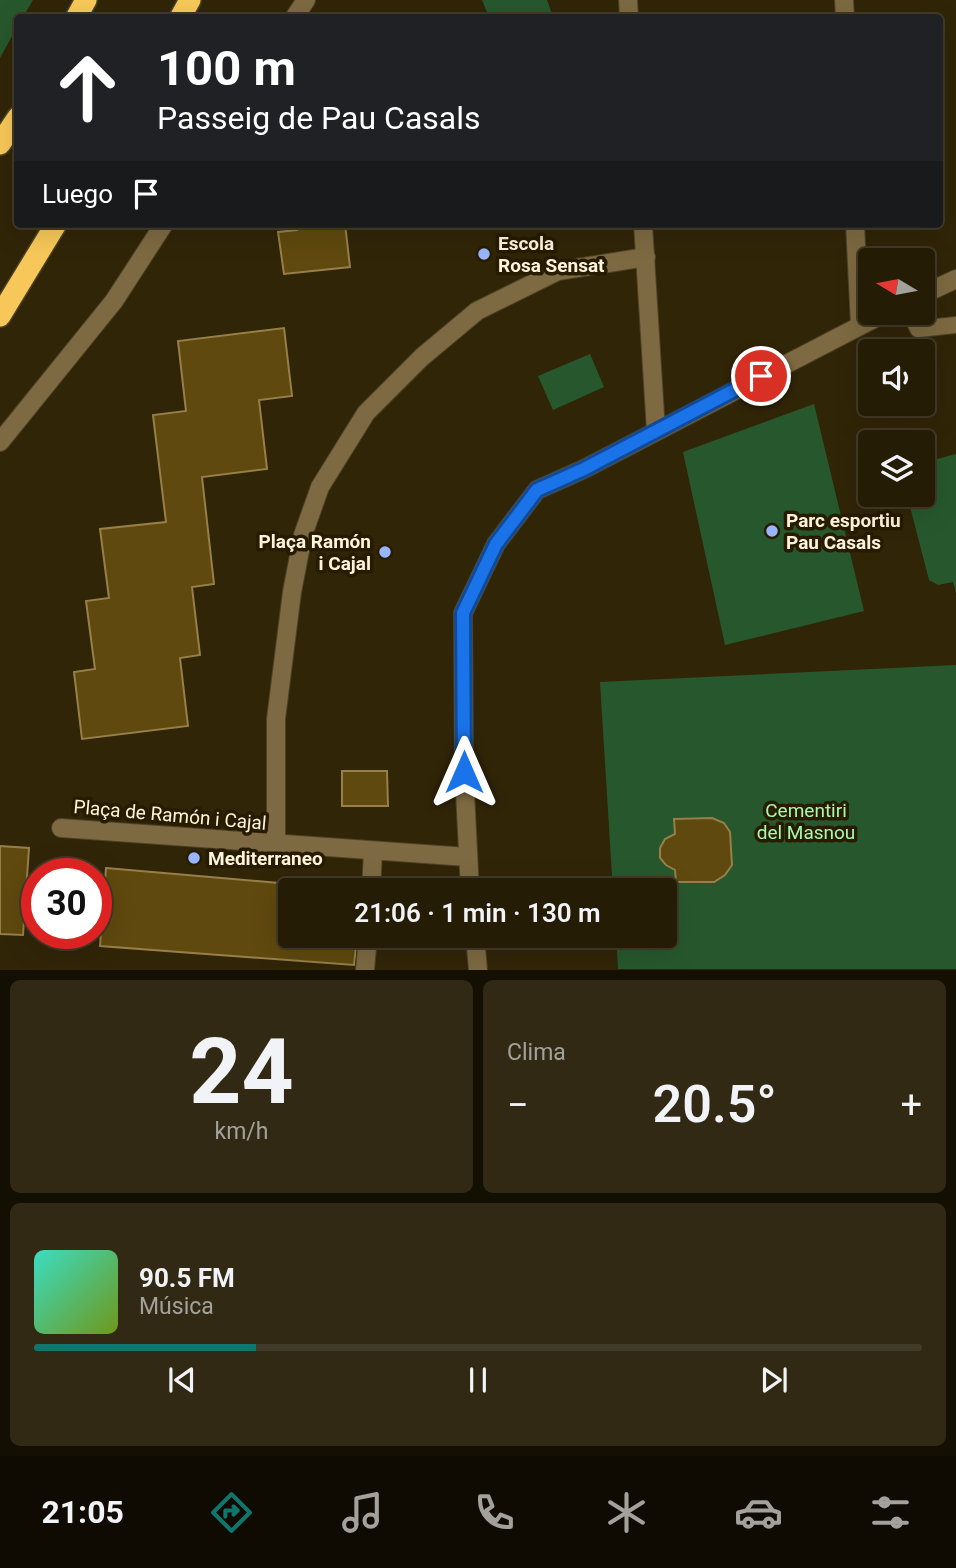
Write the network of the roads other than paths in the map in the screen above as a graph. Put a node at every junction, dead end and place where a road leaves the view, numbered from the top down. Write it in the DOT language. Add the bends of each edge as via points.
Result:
graph roads {
  1 [pos="14,123"];
  2 [pos="0,144"];
  3 [pos="54,228"];
  4 [pos="160,228"];
  5 [pos="643,228"];
  6 [pos="855,228"];
  7 [pos="646,257"];
  8 [pos="956,279"];
  9 [pos="858,285"];
  10 [pos="935,289"];
  11 [pos="0,316"];
  12 [pos="956,325"];
  13 [pos="858,326"];
  14 [pos="917,326"];
  15 [pos="656,431"];
  16 [pos="0,442"];
  17 [pos="61,828"];
  18 [pos="276,845"];
  19 [pos="373,851"];
  20 [pos="467,857"];
  21 [pos="372,878"];
  22 [pos="469,878"];
  23 [pos="367,948"];
  24 [pos="476,948"];
  25 [pos="365,970"];
  26 [pos="478,970"];
  1 -- 2 [label="highway"];
  3 -- 11 [label="highway"];
  4 -- 16 [label="street" via="114,301"];
  5 -- 7 [label="street"];
  6 -- 9 [label="street"];
  7 -- 15 [label="street"];
  7 -- 18 [label="street, Plaça de Ramón i Cajal" via="558,271 477,311 422,357 359,424 320,487 303,535 276,719"];
  8 -- 10 [label="street"];
  12 -- 14 [label="lane"];
  13 -- 15 [label="street"];
  15 -- 20 [label="street" via="537,490 496,544 463,613"];
  17 -- 18 [label="street, Plaça de Ramón i Cajal"];
  18 -- 19 [label="street, Plaça de Ramón i Cajal"];
  19 -- 20 [label="street, Plaça de Ramón i Cajal"];
  19 -- 21 [label="street"];
  20 -- 22 [label="street"];
  23 -- 25 [label="street"];
  24 -- 26 [label="street"];
}
